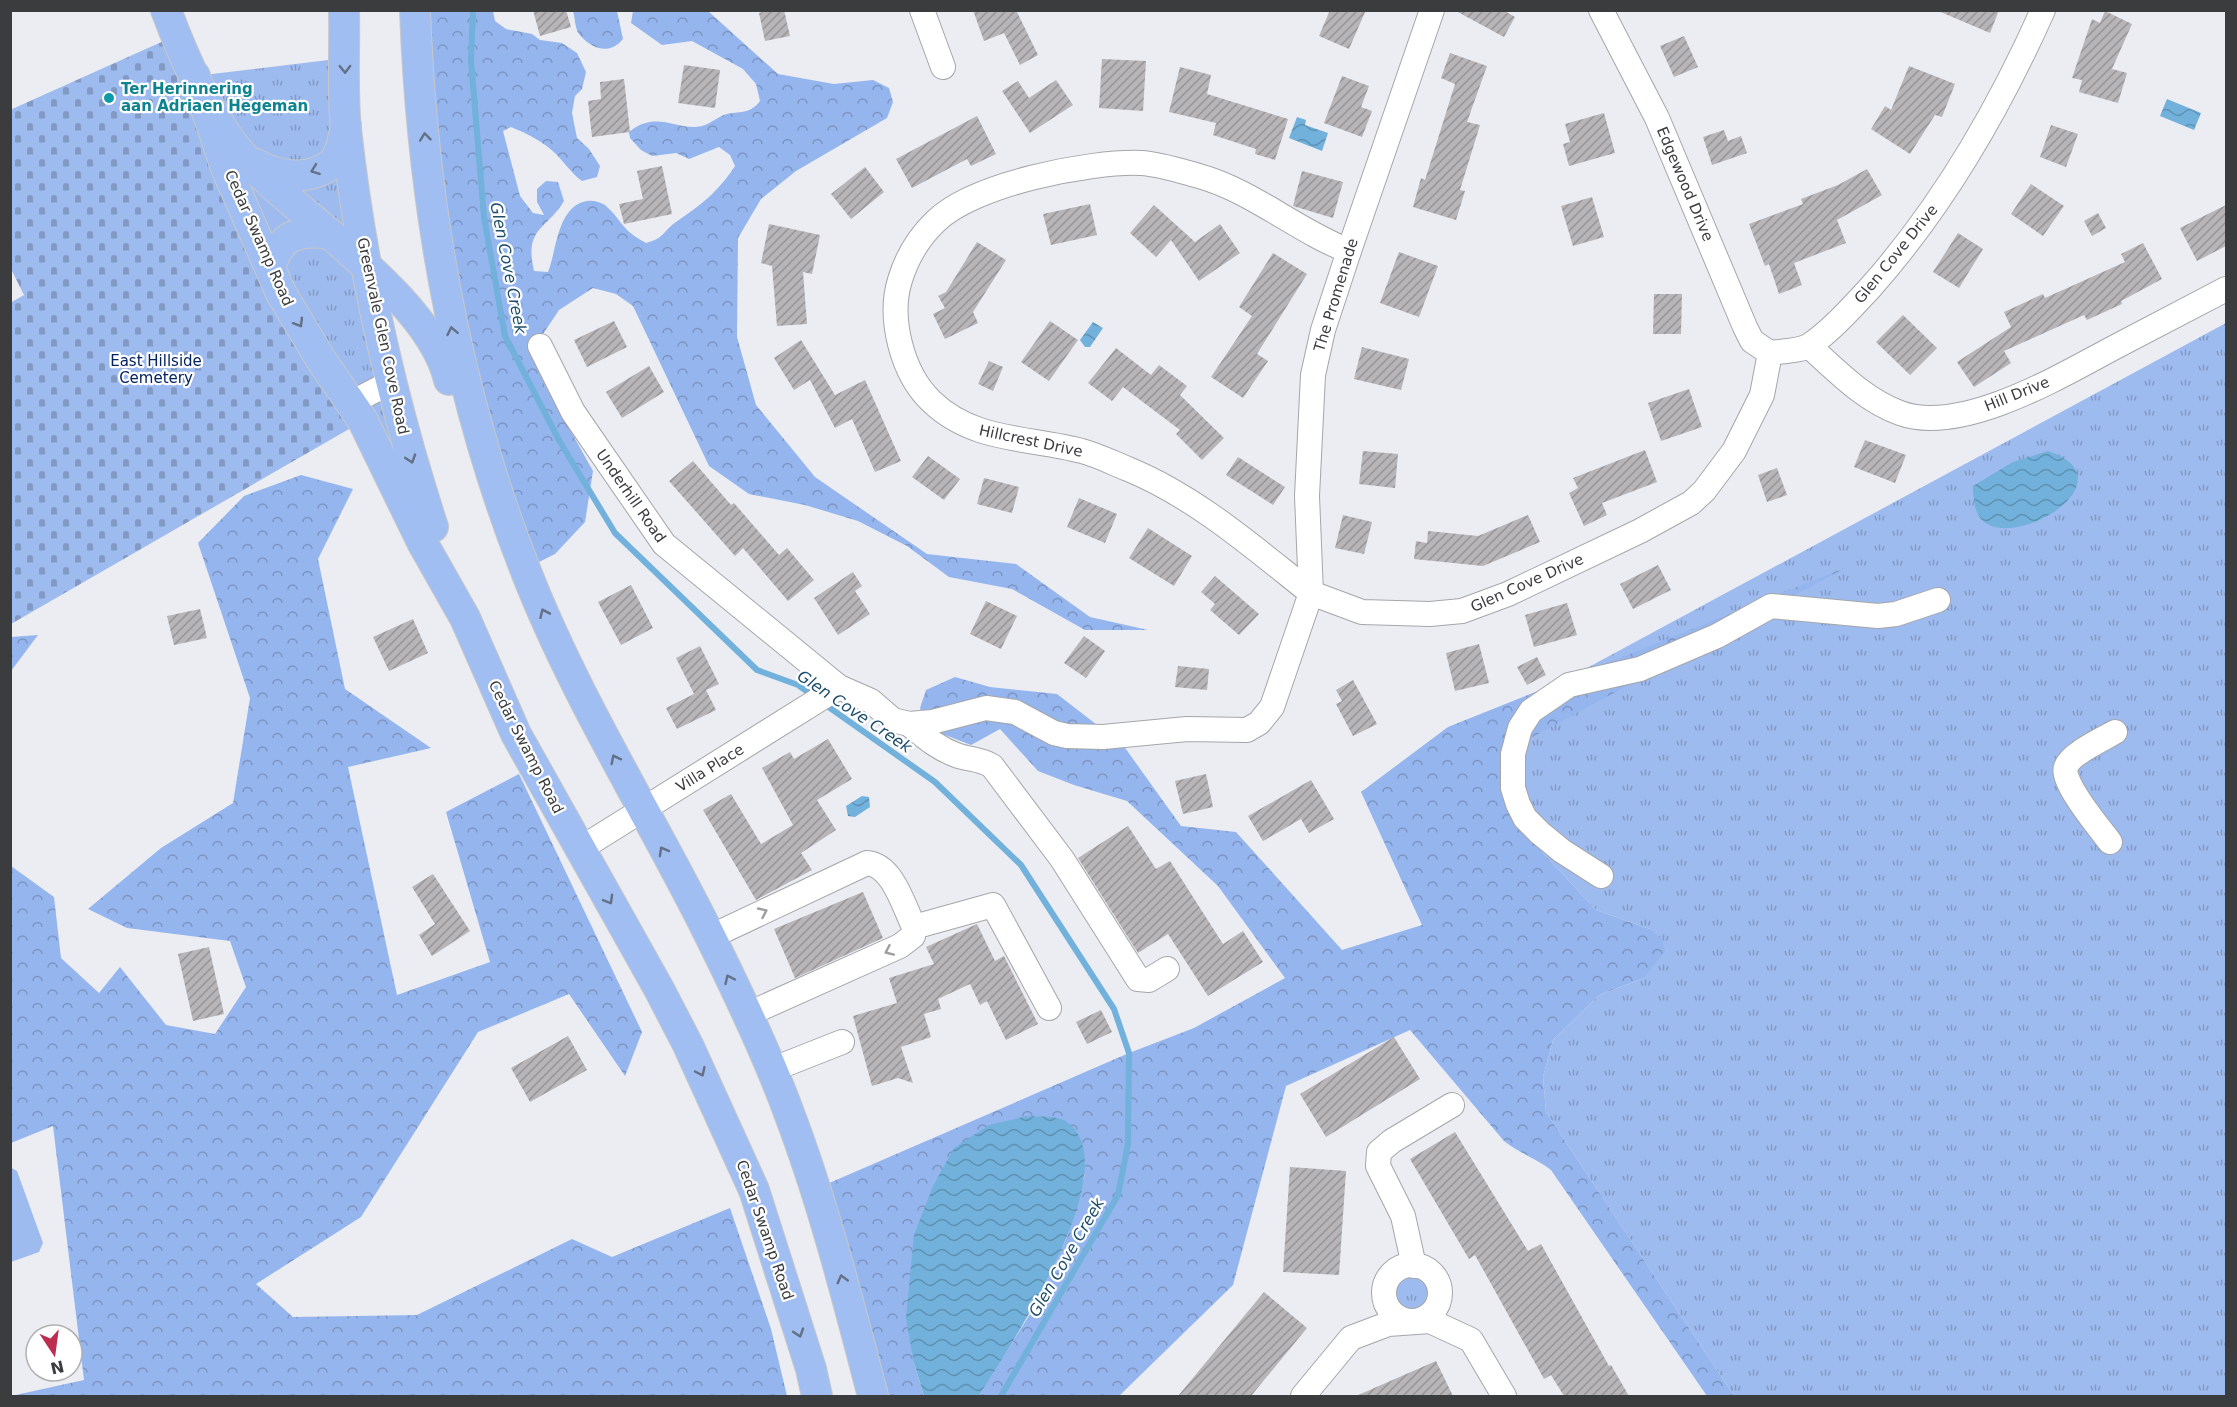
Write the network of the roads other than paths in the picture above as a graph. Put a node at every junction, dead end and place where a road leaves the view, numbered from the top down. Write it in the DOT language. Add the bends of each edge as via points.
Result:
graph roads {
  1 [pos="166,10"];
  2 [pos="344,10"];
  3 [pos="415,10"];
  4 [pos="922,10"];
  5 [pos="1432,10"];
  6 [pos="1601,10"];
  7 [pos="2043,10"];
  8 [pos="943,67"];
  9 [pos="195,76"];
  10 [pos="346,126"];
  11 [pos="243,157"];
  12 [pos="326,233"];
  13 [pos="1349,251"];
  14 [pos="365,264"];
  15 [pos="270,267"];
  16 [pos="2226,289"];
  17 [pos="540,346"];
  18 [pos="1809,346"];
  19 [pos="1770,353"];
  20 [pos="392,382"];
  21 [pos="351,404"];
  22 [pos="483,448"];
  23 [pos="1311,593"];
  24 [pos="1938,600"];
  25 [pos="465,618"];
  26 [pos="835,689"];
  27 [pos="909,724"];
  28 [pos="2115,732"];
  29 [pos="642,811"];
  30 [pos="2110,842"];
  31 [pos="580,849"];
  32 [pos="1601,876"];
  33 [pos="914,927"];
  34 [pos="710,937"];
  35 [pos="1167,969"];
  36 [pos="1049,1008"];
  37 [pos="746,1015"];
  38 [pos="842,1042"];
  39 [pos="771,1070"];
  40 [pos="1452,1106"];
  41 [pos="1414,1266"];
  42 [pos="1412,1321"];
  43 [pos="817,1396"];
  44 [pos="873,1396"];
  45 [pos="1304,1396"];
  46 [pos="1504,1396"];
  1 -- 9 [label="main road, Cedar Swamp Road"];
  2 -- 10 [label="main road, Greenvale Glen Cove Road, one-way"];
  22 -- 3 [label="main road, one-way" via="452,330 431,190"];
  4 -- 8 [label="street"];
  5 -- 13 [label="street, The Promenade"];
  6 -- 19 [label="street, Edgewood Drive" via="1657,118 1745,327 1752,341"];
  7 -- 18 [label="street, Glen Cove Drive" via="1975,145 1941,197 1892,263"];
  9 -- 11 [label="main road, Cedar Swamp Road"];
  9 -- 15 [label="main road, Cedar Swamp Road" via="226,168"];
  10 -- 11 [label="main road, one-way" via="341,149 333,162 309,173 279,174"];
  10 -- 14 [label="main road, Greenvale Glen Cove Road"];
  11 -- 12 [label="main road, Cedar Swamp Road"];
  12 -- 14 [label="main road, Cedar Swamp Road"];
  12 -- 15 [label="main road" via="302,232 288,238 275,251"];
  13 -- 23 [label="street, The Promenade" via="1313,375 1307,496"];
  13 -- 23 [label="street, Hillcrest Drive" via="1320,240 1202,176 1144,163 1102,163 1031,177 950,210 917,243 897,291 896,322 907,366 929,399 950,417 992,436 1083,451 1131,470 1212,515"];
  14 -- 20 [label="main road, Greenvale Glen Cove Road"];
  14 -- 22 [label="main road, Cedar Swamp Road" via="419,322 432,342 447,372 459,420"];
  15 -- 21 [label="main road, Cedar Swamp Road, one-way" via="309,340"];
  16 -- 18 [label="street, Hill Drive" via="2044,385 1998,405 1961,414 1902,414 1871,400"];
  17 -- 26 [label="street, Underhill Road" via="573,412 664,544"];
  18 -- 19 [label="street"];
  19 -- 23 [label="street, Glen Cove Drive" via="1762,395 1734,451 1691,503 1640,531 1509,594 1462,611 1362,612"];
  20 -- 21 [label="street"];
  20 -- 25 [label="main road, Greenvale Glen Cove Road, one-way" via="406,443"];
  21 -- 25 [label="main road, Cedar Swamp Road"];
  29 -- 22 [label="main road, one-way" via="568,666 527,574"];
  23 -- 27 [label="street" via="1272,707 1259,723 1246,730 1186,729 1103,737 1067,736 1016,712 986,708"];
  24 -- 32 [label="street" via="1878,616 1771,606 1717,636 1640,669 1569,685 1531,711 1520,728 1513,754 1513,788 1518,804 1540,833"];
  25 -- 31 [label="main road, Cedar Swamp Road" via="516,734"];
  26 -- 27 [label="street" via="871,701 893,720"];
  26 -- 29 [label="street, Villa Place"];
  27 -- 35 [label="street" via="936,746 992,765 1062,859 1138,979 1149,980"];
  28 -- 30 [label="street" via="2065,767 2073,789"];
  29 -- 31 [label="street, Villa Place"];
  34 -- 29 [label="main road, one-way"];
  31 -- 43 [label="main road, Cedar Swamp Road, one-way" via="659,989 732,1138 754,1190"];
  34 -- 33 [label="street, one-way" via="867,863 887,873"];
  33 -- 36 [label="street" via="993,905"];
  33 -- 37 [label="street, one-way" via="914,936 900,946"];
  37 -- 34 [label="main road, one-way"];
  37 -- 39 [label="main road"];
  38 -- 39 [label="street"];
  44 -- 39 [label="main road, one-way" via="829,1231 789,1111"];
  40 -- 41 [label="street" via="1379,1152 1378,1166 1403,1216"];
  41 -- 42 [label="street" via="1431,1273 1440,1290 1430,1315"];
  41 -- 42 [label="street" via="1397,1270 1384,1293 1395,1316"];
  42 -- 45 [label="street" via="1388,1324 1351,1338"];
  42 -- 46 [label="street" via="1430,1321 1471,1340"];
}
